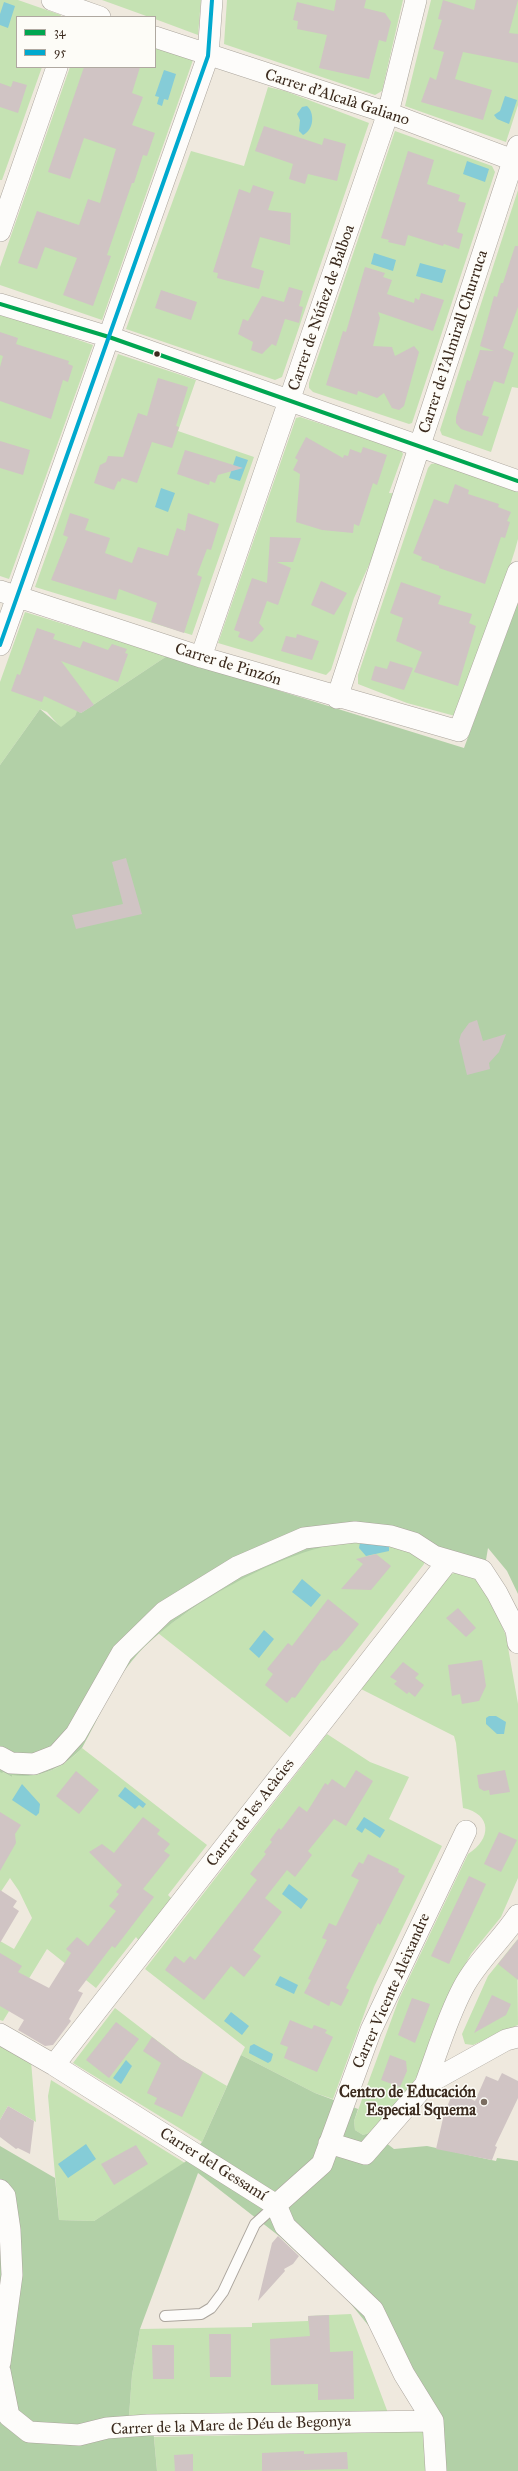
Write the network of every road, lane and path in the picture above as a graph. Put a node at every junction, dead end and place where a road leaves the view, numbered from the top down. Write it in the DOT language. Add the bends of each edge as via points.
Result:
graph roads {
  1 [pos="52,0"];
  2 [pos="212,0"];
  3 [pos="416,0"];
  4 [pos="77,9"];
  5 [pos="97,16"];
  6 [pos="156,37"];
  7 [pos="208,56"];
  8 [pos="57,68"];
  9 [pos="388,113"];
  10 [pos="516,156"];
  11 [pos="0,231"];
  12 [pos="0,304"];
  13 [pos="109,337"];
  14 [pos="290,402"];
  15 [pos="421,445"];
  16 [pos="518,480"];
  17 [pos="518,572"];
  18 [pos="9,593"];
  19 [pos="0,645"];
  20 [pos="201,657"];
  21 [pos="337,698"];
  22 [pos="448,1561"];
  23 [pos="518,1643"];
  24 [pos="0,1757"];
  25 [pos="466,1831"];
  26 [pos="518,1915"];
  27 [pos="0,2034"];
  28 [pos="518,2037"];
  29 [pos="54,2065"];
  30 [pos="425,2085"];
  31 [pos="329,2143"];
  32 [pos="0,2190"];
  33 [pos="276,2205"];
  34 [pos="165,2316"];
  35 [pos="0,2363"];
  36 [pos="0,2371"];
  37 [pos="433,2421"];
  38 [pos="436,2471"];
  1 -- 4 [label="street"];
  2 -- 7 [label="street"];
  3 -- 9 [label="street, Carrer de Núñez de Balboa"];
  4 -- 5 [label="street"];
  6 -- 7 [label="street, Carrer d'Alcalà Galiano"];
  7 -- 9 [label="street, Carrer d'Alcalà Galiano"];
  7 -- 13 [label="street"];
  8 -- 11 [label="street"];
  9 -- 10 [label="street, Carrer d'Alcalà Galiano"];
  9 -- 14 [label="street, Carrer de Núñez de Balboa"];
  10 -- 15 [label="street, Carrer de l'Almirall Churruca"];
  12 -- 13 [label="street"];
  13 -- 14 [label="street"];
  13 -- 18 [label="street"];
  14 -- 15 [label="street"];
  14 -- 20 [label="street, Carrer de Núñez de Balboa"];
  15 -- 16 [label="street"];
  15 -- 21 [label="street, Carrer de l'Almirall Churruca"];
  17 -- 21 [label="street, Carrer de Pinzón" via="459,731"];
  18 -- 19 [label="street"];
  18 -- 20 [label="street, Carrer de Pinzón"];
  20 -- 21 [label="street, Carrer de Pinzón"];
  22 -- 23 [label="street" via="482,1570 516,1630"];
  22 -- 24 [label="street" via="434,1556 414,1543 391,1536 356,1532 304,1538 244,1564 164,1612 122,1653 76,1734 57,1755 34,1764 11,1763"];
  22 -- 29 [label="street, Carrer de les Acàcies"];
  25 -- 31 [label="street, Carrer Vicente Aleixandre" via="371,2030"];
  26 -- 30 [label="street" via="463,1988"];
  27 -- 29 [label="street, Carrer del Gessamí"];
  28 -- 30 [label="street" via="506,2040"];
  29 -- 33 [label="street, Carrer del Gessamí"];
  30 -- 31 [label="street" via="365,2154"];
  31 -- 33 [label="street, Carrer Vicente Aleixandre" via="322,2164"];
  32 -- 35 [label="street" via="5,2196 10,2230 12,2275"];
  33 -- 34 [label="lane" via="255,2224 223,2292 211,2308 201,2314"];
  33 -- 37 [label="street, Carrer del Gessamí" via="285,2226 373,2310 404,2374"];
  36 -- 37 [label="street, Carrer de la Mare de Déu de Begonya" via="9,2416 29,2432 79,2435 106,2428 148,2425"];
  37 -- 38 [label="street, Carrer del Gessamí"];
}
